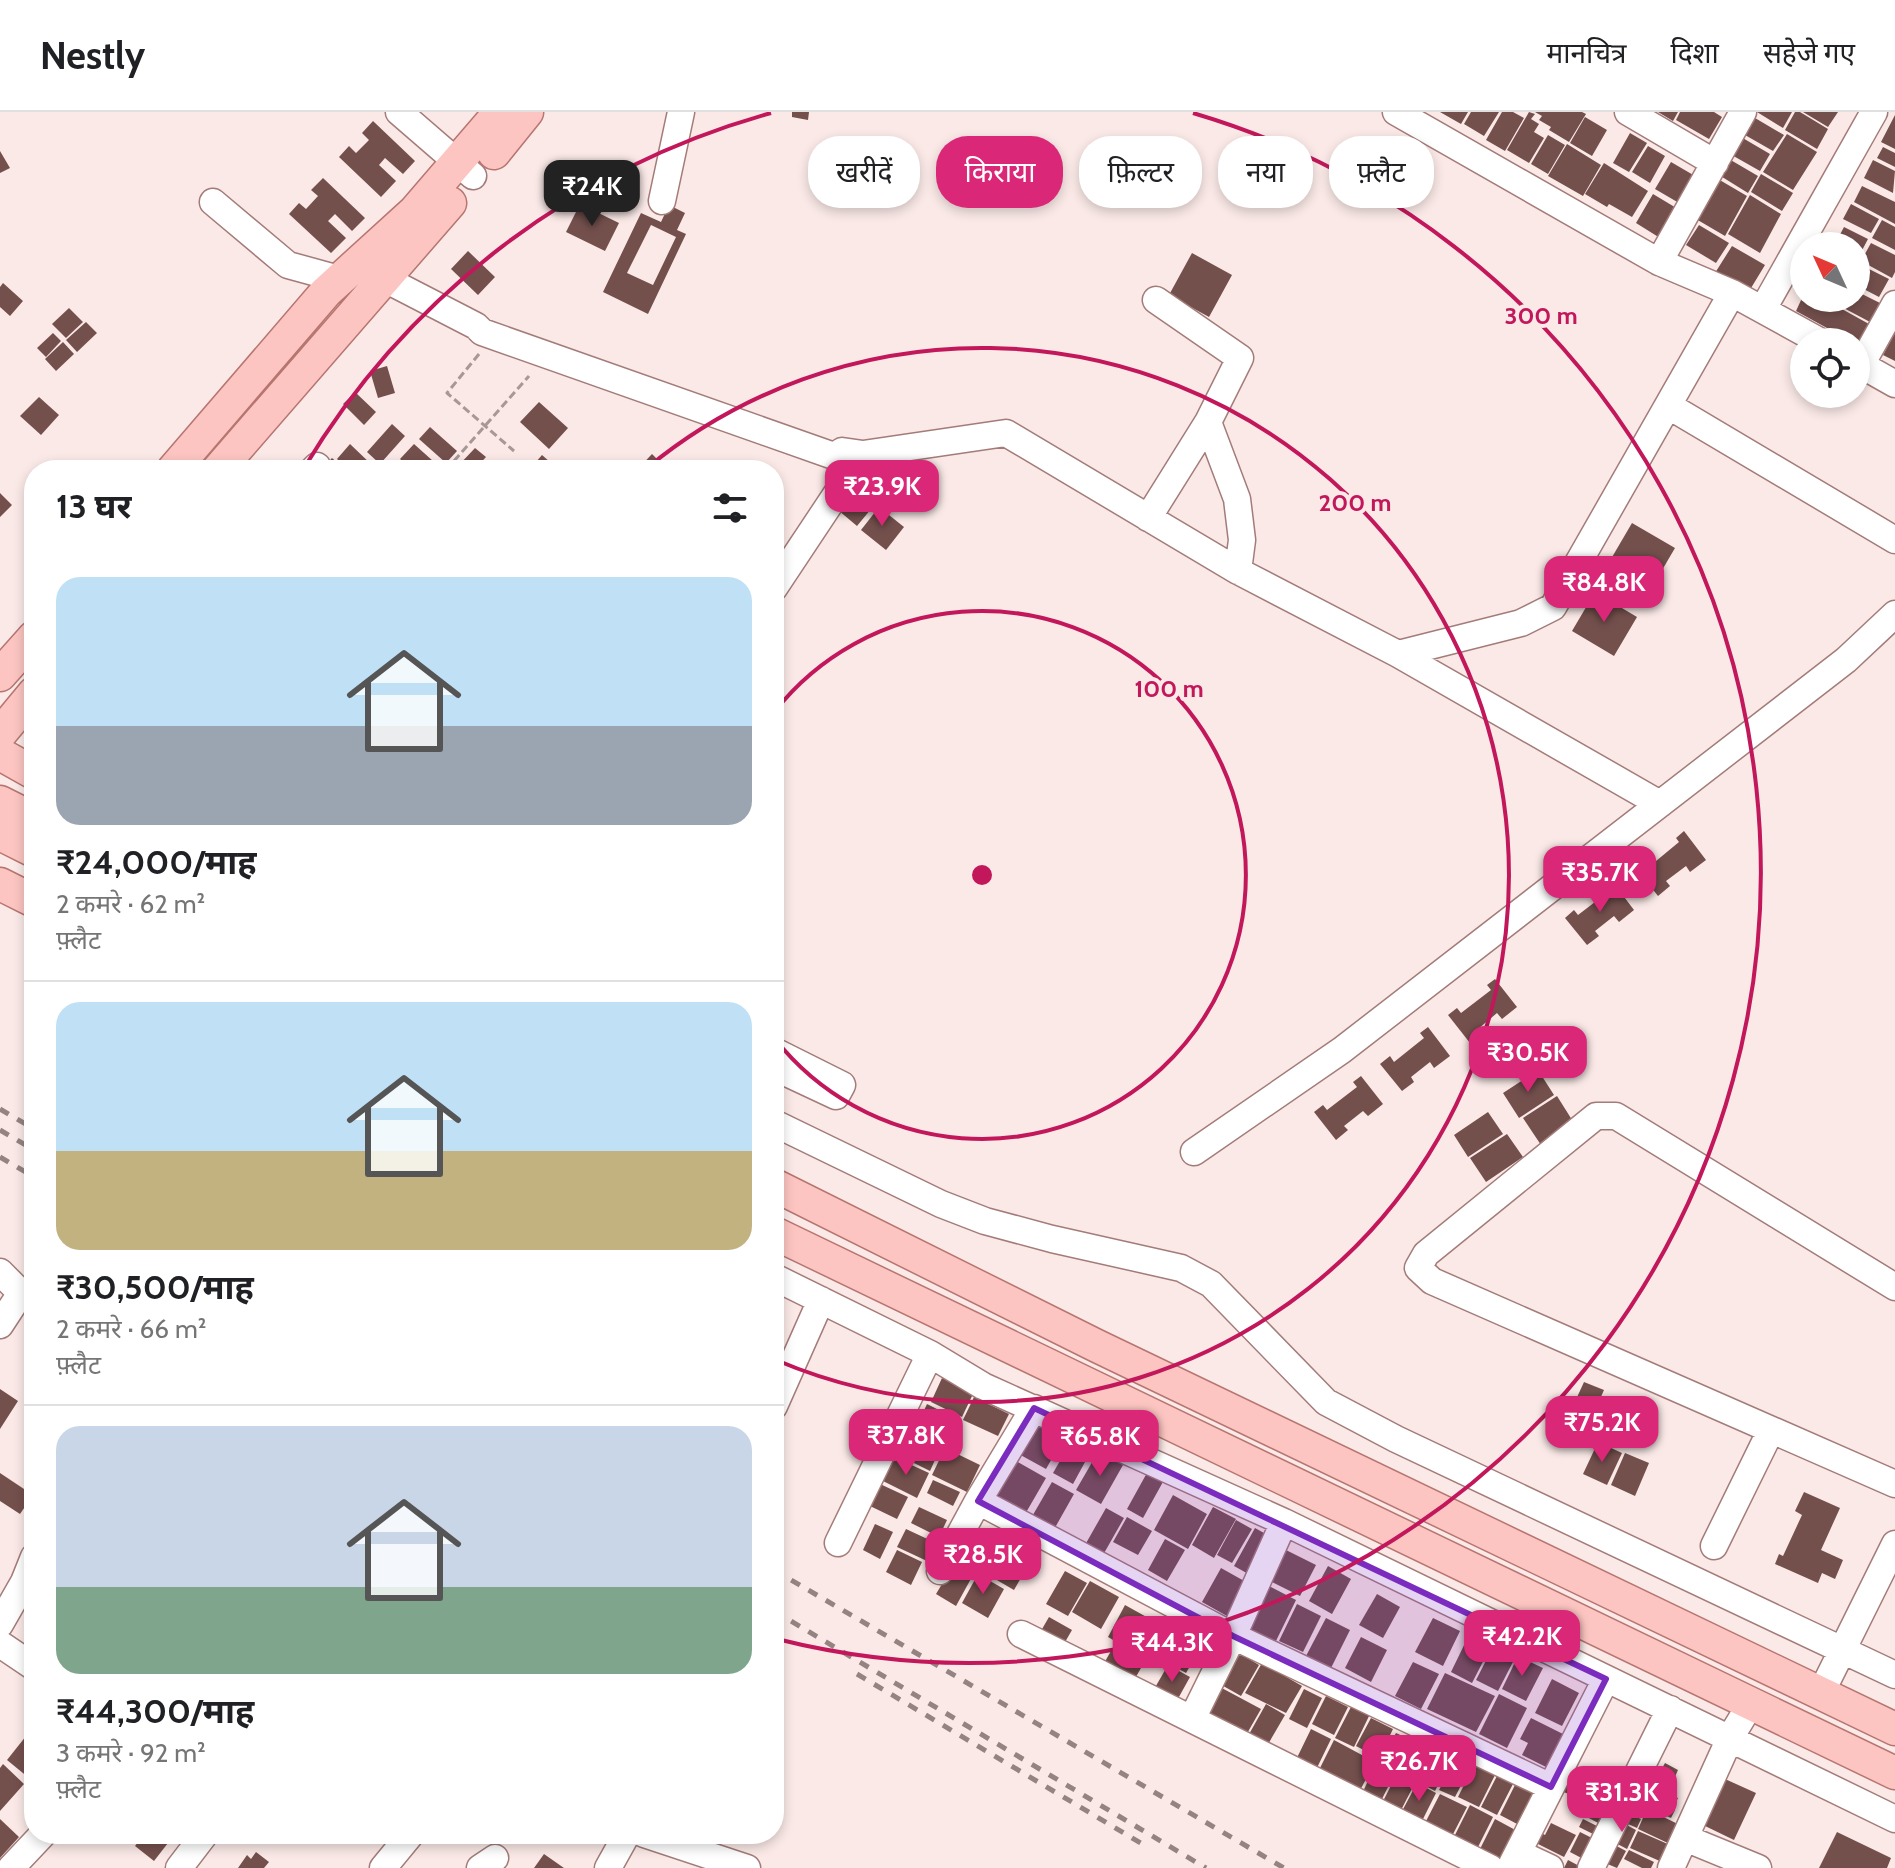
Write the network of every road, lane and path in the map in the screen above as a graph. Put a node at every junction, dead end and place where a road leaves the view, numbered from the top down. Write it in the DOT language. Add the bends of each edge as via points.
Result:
graph roads {
  1 [pos="399,112"];
  2 [pos="500,112"];
  3 [pos="527,112"];
  4 [pos="681,112"];
  5 [pos="1396,112"];
  6 [pos="1628,112"];
  7 [pos="1743,112"];
  8 [pos="1874,112"];
  9 [pos="1715,163"];
  10 [pos="465,170"];
  11 [pos="662,201"];
  12 [pos="213,202"];
  13 [pos="1659,262"];
  14 [pos="373,267"];
  15 [pos="333,286"];
  16 [pos="1732,293"];
  17 [pos="1156,300"];
  18 [pos="1895,304"];
  19 [pos="1763,309"];
  20 [pos="1796,328"];
  21 [pos="485,331"];
  22 [pos="1870,346"];
  23 [pos="1870,370"];
  24 [pos="529,376"];
  25 [pos="1895,384"];
  26 [pos="1669,406"];
  27 [pos="1208,422"];
  28 [pos="484,426"];
  29 [pos="514,451"];
  30 [pos="853,452"];
  31 [pos="182,460"];
  32 [pos="195,460"];
  33 [pos="226,460"];
  34 [pos="455,460"];
  35 [pos="1148,518"];
  36 [pos="1895,540"];
  37 [pos="784,571"];
  38 [pos="1238,571"];
  39 [pos="1895,614"];
  40 [pos="24,645"];
  41 [pos="24,647"];
  42 [pos="1398,654"];
  43 [pos="0,668"];
  44 [pos="0,675"];
  45 [pos="24,705"];
  46 [pos="0,734"];
  47 [pos="0,754"];
  48 [pos="24,767"];
  49 [pos="0,802"];
  50 [pos="1660,804"];
  51 [pos="24,814"];
  52 [pos="0,834"];
  53 [pos="24,846"];
  54 [pos="0,884"];
  55 [pos="24,896"];
  56 [pos="784,1056"];
  57 [pos="784,1072"];
  58 [pos="784,1128"];
  59 [pos="1194,1152"];
  60 [pos="784,1190"];
  61 [pos="784,1238"];
  62 [pos="0,1272"];
  63 [pos="784,1282"];
  64 [pos="1895,1287"];
  65 [pos="821,1300"];
  66 [pos="0,1325"];
  67 [pos="930,1354"];
  68 [pos="784,1383"];
  69 [pos="1034,1408"];
  70 [pos="1771,1430"];
  71 [pos="1895,1484"];
  72 [pos="978,1501"];
  73 [pos="1284,1522"];
  74 [pos="838,1543"];
  75 [pos="1895,1544"];
  76 [pos="1714,1546"];
  77 [pos="940,1571"];
  78 [pos="24,1582"];
  79 [pos="1887,1586"];
  80 [pos="0,1624"];
  81 [pos="1021,1634"];
  82 [pos="1233,1636"];
  83 [pos="0,1644"];
  84 [pos="1842,1651"];
  85 [pos="24,1660"];
  86 [pos="1895,1675"];
  87 [pos="1606,1679"];
  88 [pos="1821,1693"];
  89 [pos="1750,1705"];
  90 [pos="1670,1709"];
  91 [pos="1192,1719"];
  92 [pos="1895,1729"];
  93 [pos="1730,1738"];
  94 [pos="1895,1773"];
  95 [pos="1551,1787"];
  96 [pos="1895,1819"];
  97 [pos="1685,1838"];
  98 [pos="34,1844"];
  99 [pos="197,1844"];
  100 [pos="403,1844"];
  101 [pos="621,1844"];
  102 [pos="661,1844"];
  103 [pos="686,1859"];
  104 [pos="1514,1861"];
  105 [pos="11,1868"];
  106 [pos="179,1868"];
  107 [pos="383,1868"];
  108 [pos="608,1868"];
  109 [pos="747,1868"];
  110 [pos="1490,1868"];
  111 [pos="1550,1868"];
  112 [pos="1591,1868"];
  113 [pos="1671,1868"];
  114 [pos="1758,1868"];
  1 -- 10 [label="street"];
  2 -- 10 [label="main road"];
  3 -- 10 [label="main road"];
  4 -- 11 [label="street"];
  5 -- 13 [label="street"];
  6 -- 9 [label="street"];
  7 -- 9 [label="street"];
  8 -- 19 [label="street"];
  9 -- 13 [label="street"];
  10 -- 14 [label="main road" via="415,211"];
  12 -- 15 [label="street" via="288,265"];
  13 -- 16 [label="street"];
  14 -- 15 [label="main road"];
  14 -- 21 [label="street"];
  14 -- 32 [label="main road" via="348,304"];
  14 -- 33 [label="main road"];
  15 -- 31 [label="main road"];
  16 -- 19 [label="street"];
  16 -- 26 [label="street"];
  17 -- 27 [label="street" via="1240,358"];
  18 -- 22 [label="street"];
  19 -- 20 [label="street"];
  21 -- 28 [label="path" via="447,393"];
  21 -- 30 [label="street" via="831,455"];
  23 -- 25 [label="street"];
  24 -- 28 [label="path"];
  26 -- 36 [label="street"];
  26 -- 42 [label="street" via="1553,607 1521,623"];
  27 -- 35 [label="street"];
  27 -- 38 [label="street" via="1237,499 1242,540"];
  28 -- 29 [label="path"];
  28 -- 34 [label="path"];
  30 -- 35 [label="street" via="1006,433"];
  30 -- 37 [label="street"];
  35 -- 38 [label="street"];
  38 -- 42 [label="street"];
  39 -- 50 [label="street" via="1868,642"];
  40 -- 43 [label="main road"];
  41 -- 44 [label="main road"];
  42 -- 50 [label="street"];
  45 -- 46 [label="main road"];
  47 -- 48 [label="main road"];
  49 -- 51 [label="main road"];
  50 -- 59 [label="street" via="1342,1050"];
  52 -- 53 [label="main road"];
  54 -- 55 [label="main road"];
  56 -- 57 [label="street" via="842,1085 836,1096"];
  58 -- 84 [label="street" via="985,1221 1181,1268 1211,1284 1326,1402"];
  60 -- 88 [label="main road"];
  61 -- 89 [label="main road"];
  62 -- 66 [label="street" via="19,1296"];
  63 -- 65 [label="street"];
  64 -- 70 [label="street" via="1616,1116 1596,1116 1426,1254 1418,1268 1432,1281"];
  65 -- 67 [label="street"];
  65 -- 68 [label="street"];
  67 -- 69 [label="street" via="973,1382"];
  67 -- 74 [label="street"];
  69 -- 72 [label="street"];
  69 -- 73 [label="street"];
  70 -- 71 [label="street"];
  70 -- 76 [label="street"];
  72 -- 77 [label="street"];
  72 -- 82 [label="street"];
  73 -- 82 [label="street"];
  73 -- 87 [label="street"];
  75 -- 79 [label="street"];
  78 -- 80 [label="street"];
  79 -- 84 [label="street"];
  81 -- 91 [label="street"];
  82 -- 91 [label="street"];
  82 -- 95 [label="street"];
  83 -- 85 [label="street"];
  84 -- 86 [label="street"];
  84 -- 88 [label="street"];
  87 -- 90 [label="street"];
  87 -- 95 [label="street"];
  88 -- 92 [label="main road"];
  89 -- 93 [label="street"];
  89 -- 94 [label="main road"];
  90 -- 93 [label="street"];
  90 -- 112 [label="street"];
  91 -- 110 [label="street"];
  93 -- 96 [label="street"];
  93 -- 97 [label="street"];
  95 -- 104 [label="street"];
  97 -- 113 [label="street"];
  97 -- 114 [label="street"];
  98 -- 105 [label="street"];
  99 -- 106 [label="street"];
  100 -- 107 [label="street"];
  101 -- 108 [label="street"];
  102 -- 103 [label="street"];
  103 -- 109 [label="street"];
  104 -- 111 [label="street"];
}
